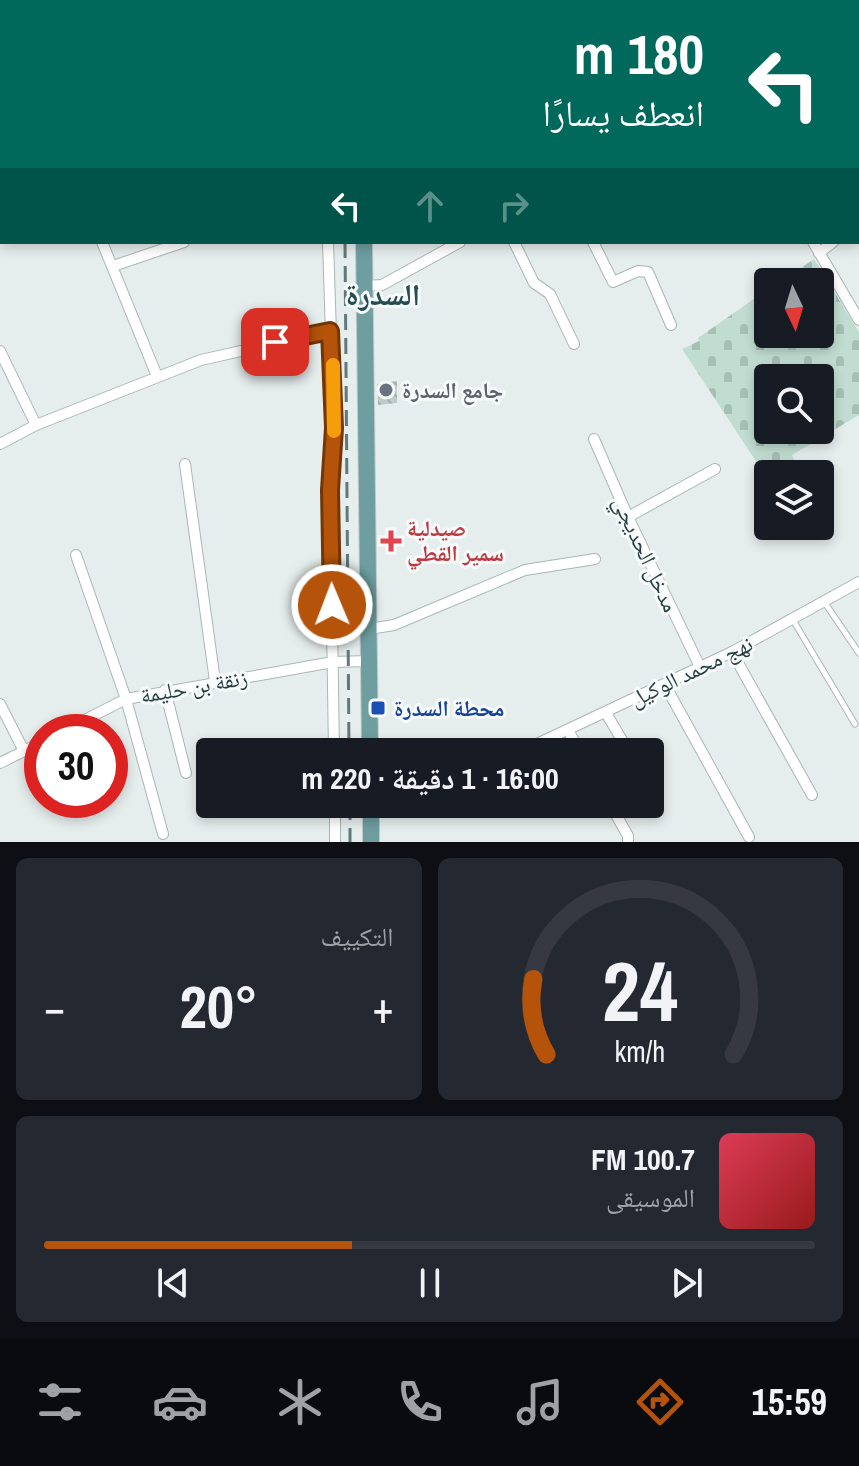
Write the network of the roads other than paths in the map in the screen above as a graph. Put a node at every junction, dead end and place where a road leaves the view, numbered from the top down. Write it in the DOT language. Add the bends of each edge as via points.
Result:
graph roads {
  1 [pos="103,244"];
  2 [pos="178,244"];
  3 [pos="328,244"];
  4 [pos="364,244"];
  5 [pos="456,244"];
  6 [pos="515,244"];
  7 [pos="594,244"];
  8 [pos="814,244"];
  9 [pos="830,244"];
  10 [pos="819,253"];
  11 [pos="113,266"];
  12 [pos="365,286"];
  13 [pos="859,320"];
  14 [pos="671,325"];
  15 [pos="330,331"];
  16 [pos="574,344"];
  17 [pos="0,351"];
  18 [pos="157,376"];
  19 [pos="36,425"];
  20 [pos="594,439"];
  21 [pos="0,444"];
  22 [pos="185,464"];
  23 [pos="715,469"];
  24 [pos="628,517"];
  25 [pos="76,555"];
  26 [pos="595,559"];
  27 [pos="859,582"];
  28 [pos="825,603"];
  29 [pos="793,620"];
  30 [pos="369,629"];
  31 [pos="732,652"];
  32 [pos="859,653"];
  33 [pos="369,661"];
  34 [pos="333,662"];
  35 [pos="700,667"];
  36 [pos="215,681"];
  37 [pos="665,685"];
  38 [pos="165,690"];
  39 [pos="126,699"];
  40 [pos="0,704"];
  41 [pos="606,713"];
  42 [pos="96,714"];
  43 [pos="855,724"];
  44 [pos="568,730"];
  45 [pos="334,738"];
  46 [pos="370,738"];
  47 [pos="551,738"];
  48 [pos="572,738"];
  49 [pos="621,738"];
  50 [pos="24,751"];
  51 [pos="0,763"];
  52 [pos="186,773"];
  53 [pos="812,795"];
  54 [pos="335,818"];
  55 [pos="371,818"];
  56 [pos="618,818"];
  57 [pos="163,834"];
  58 [pos="749,837"];
  59 [pos="335,842"];
  60 [pos="371,842"];
  61 [pos="628,842"];
  1 -- 11 [label="street"];
  2 -- 11 [label="street"];
  3 -- 15 [label="street"];
  4 -- 12 [label="main road"];
  5 -- 12 [label="street" via="382,285"];
  6 -- 16 [label="street" via="534,283 550,294"];
  7 -- 14 [label="street" via="613,282 648,272"];
  8 -- 10 [label="street"];
  9 -- 10 [label="street"];
  10 -- 13 [label="street"];
  11 -- 18 [label="street"];
  12 -- 30 [label="main road"];
  15 -- 18 [label="street" via="247,348"];
  15 -- 34 [label="street"];
  17 -- 19 [label="street"];
  18 -- 19 [label="street"];
  19 -- 21 [label="street"];
  20 -- 24 [label="street, مدخل الحديجي"];
  22 -- 36 [label="street"];
  23 -- 24 [label="street"];
  24 -- 35 [label="street, مدخل الحديجي"];
  25 -- 39 [label="street"];
  26 -- 30 [label="street" via="525,570 394,625"];
  27 -- 28 [label="street, نهج محمد الوكيل"];
  28 -- 29 [label="street, نهج محمد الوكيل"];
  28 -- 32 [label="lane"];
  29 -- 31 [label="street, نهج محمد الوكيل"];
  29 -- 43 [label="lane"];
  30 -- 33 [label="main road"];
  31 -- 35 [label="street, نهج محمد الوكيل"];
  31 -- 53 [label="street"];
  33 -- 34 [label="street, زنقة بن حليمة"];
  33 -- 46 [label="main road"];
  34 -- 36 [label="street, زنقة بن حليمة"];
  34 -- 45 [label="street"];
  35 -- 37 [label="street, نهج محمد الوكيل"];
  36 -- 38 [label="street, زنقة بن حليمة"];
  37 -- 41 [label="street, نهج محمد الوكيل"];
  37 -- 58 [label="street"];
  38 -- 39 [label="street, زنقة بن حليمة"];
  38 -- 52 [label="street"];
  39 -- 42 [label="street, زنقة بن حليمة"];
  39 -- 57 [label="street"];
  40 -- 50 [label="street"];
  41 -- 44 [label="street, نهج محمد الوكيل"];
  41 -- 49 [label="street"];
  44 -- 47 [label="street, نهج محمد الوكيل"];
  44 -- 48 [label="street"];
  50 -- 51 [label="street"];
  54 -- 59 [label="street"];
  55 -- 60 [label="main road"];
  56 -- 61 [label="street"];
}
